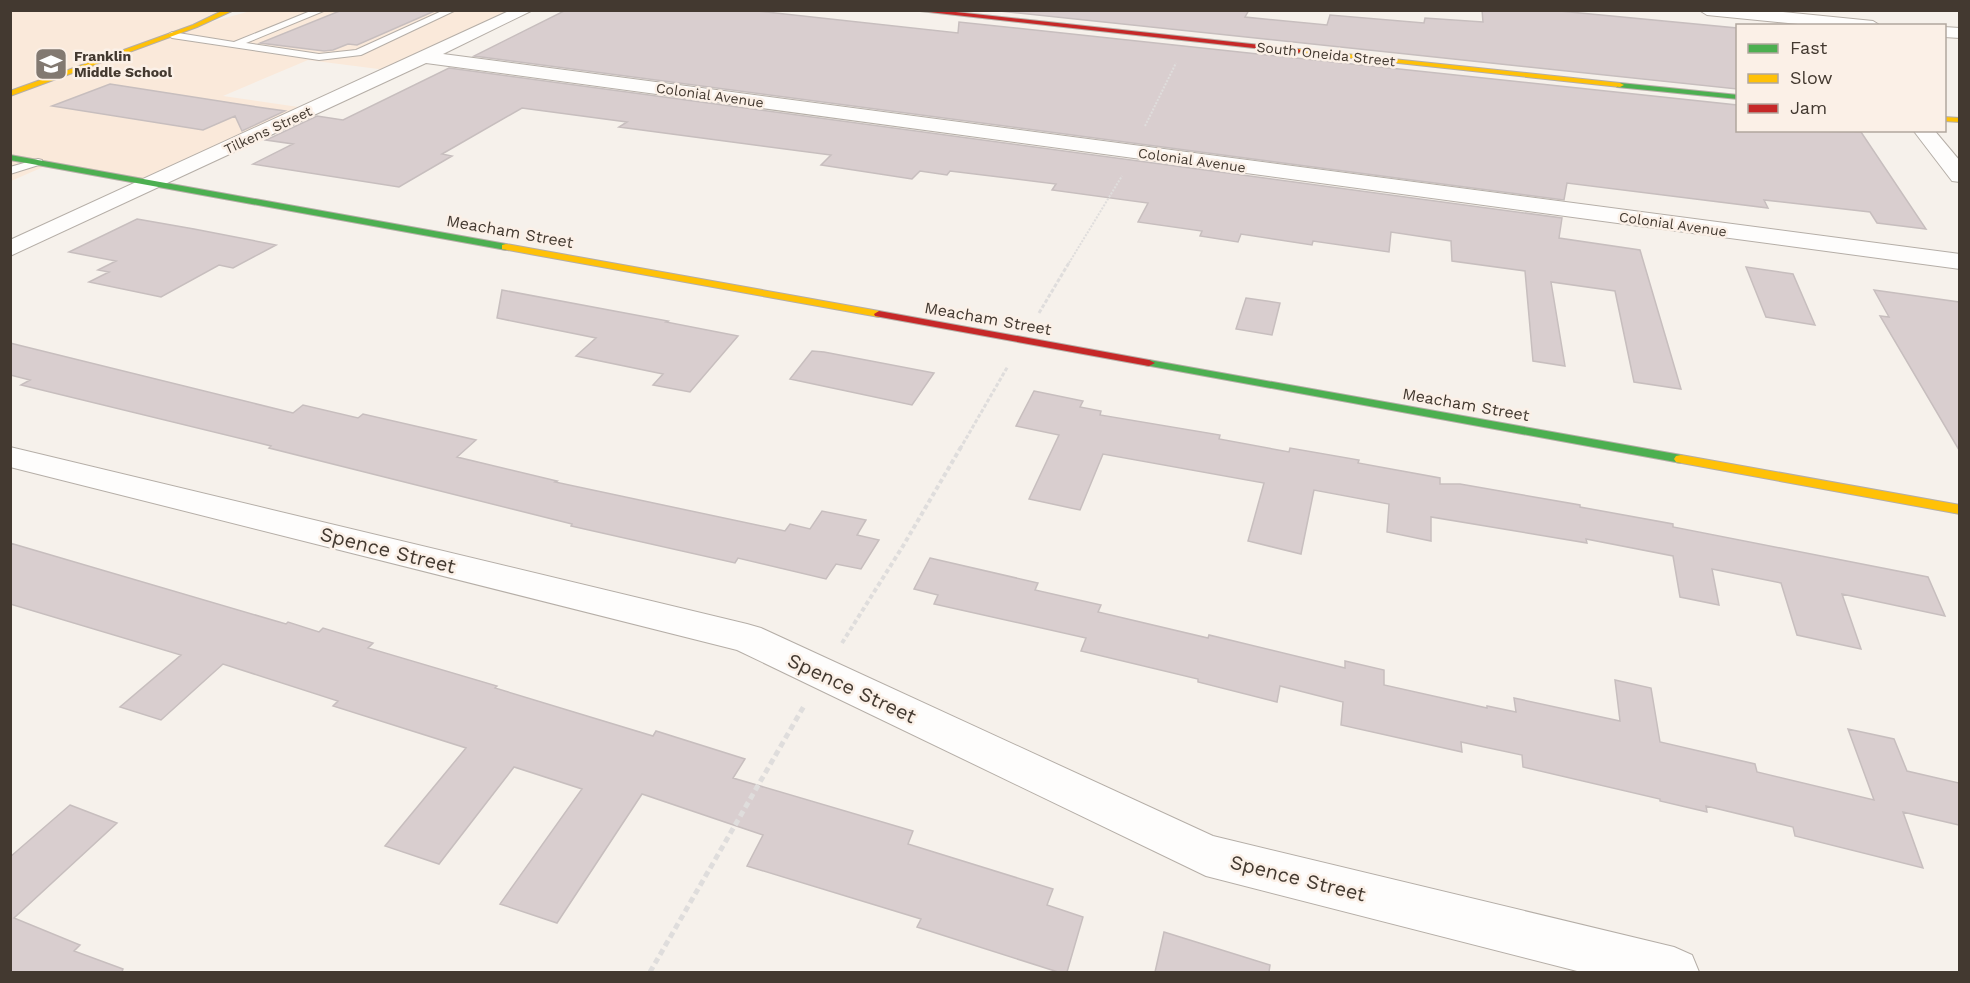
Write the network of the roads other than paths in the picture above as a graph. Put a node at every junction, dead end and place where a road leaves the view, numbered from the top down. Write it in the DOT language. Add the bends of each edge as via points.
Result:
graph roads {
  1 [pos="231,10"];
  2 [pos="322,10"];
  3 [pos="452,10"];
  4 [pos="525,10"];
  5 [pos="914,10"];
  6 [pos="1707,10"];
  7 [pos="246,13"];
  8 [pos="1832,19"];
  9 [pos="1861,24"];
  10 [pos="195,26"];
  11 [pos="172,35"];
  12 [pos="236,44"];
  13 [pos="424,57"];
  14 [pos="10,94"];
  15 [pos="1736,97"];
  16 [pos="1925,132"];
  17 [pos="10,157"];
  18 [pos="38,162"];
  19 [pos="10,171"];
  20 [pos="1959,176"];
  21 [pos="153,183"];
  22 [pos="10,249"];
  23 [pos="1959,262"];
  24 [pos="10,457"];
  25 [pos="1959,510"];
  26 [pos="1674,972"];
  1 -- 10 [label="street"];
  2 -- 12 [label="lane"];
  3 -- 12 [label="lane" via="358,53 320,57"];
  4 -- 13 [label="street, Tilkens Street"];
  5 -- 15 [label="street, South Oneida Street"];
  6 -- 8 [label="street"];
  7 -- 10 [label="street"];
  8 -- 9 [label="street"];
  10 -- 11 [label="street"];
  11 -- 12 [label="lane"];
  11 -- 14 [label="street"];
  13 -- 21 [label="street, Tilkens Street"];
  13 -- 23 [label="street, Colonial Avenue"];
  16 -- 20 [label="street"];
  17 -- 18 [label="street, Meacham Street"];
  18 -- 19 [label="lane"];
  18 -- 21 [label="street, Meacham Street"];
  21 -- 22 [label="street, Tilkens Street"];
  21 -- 25 [label="street, Meacham Street"];
  24 -- 26 [label="street, Spence Street" via="747,638 1206,855"];
}
